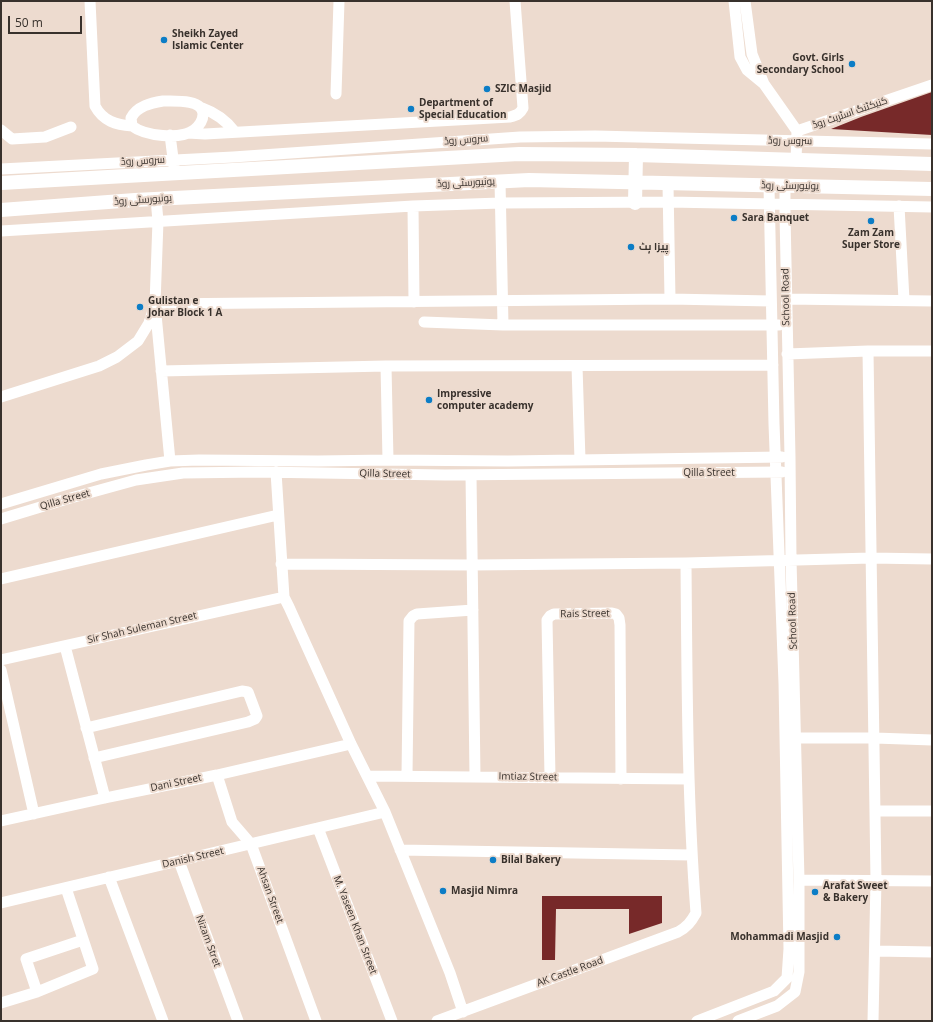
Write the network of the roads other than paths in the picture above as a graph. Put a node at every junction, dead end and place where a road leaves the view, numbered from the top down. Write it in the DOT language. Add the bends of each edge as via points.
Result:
graph roads {
  1 [pos="90,1"];
  2 [pos="339,1"];
  3 [pos="515,1"];
  4 [pos="734,1"];
  5 [pos="746,1"];
  6 [pos="764,84"];
  7 [pos="932,84"];
  8 [pos="336,94"];
  9 [pos="202,108"];
  10 [pos="132,126"];
  11 [pos="71,127"];
  12 [pos="1,130"];
  13 [pos="235,132"];
  14 [pos="188,133"];
  15 [pos="170,135"];
  16 [pos="796,136"];
  17 [pos="637,137"];
  18 [pos="7,139"];
  19 [pos="932,144"];
  20 [pos="636,156"];
  21 [pos="796,161"];
  22 [pos="932,164"];
  23 [pos="174,167"];
  24 [pos="1,169"];
  25 [pos="39,174"];
  26 [pos="500,181"];
  27 [pos="1,183"];
  28 [pos="635,183"];
  29 [pos="668,184"];
  30 [pos="769,186"];
  31 [pos="786,186"];
  32 [pos="932,189"];
  33 [pos="156,199"];
  34 [pos="634,202"];
  35 [pos="669,202"];
  36 [pos="500,203"];
  37 [pos="769,205"];
  38 [pos="785,205"];
  39 [pos="413,206"];
  40 [pos="899,206"];
  41 [pos="932,207"];
  42 [pos="1,210"];
  43 [pos="158,222"];
  44 [pos="1,231"];
  45 [pos="786,299"];
  46 [pos="670,300"];
  47 [pos="904,300"];
  48 [pos="771,301"];
  49 [pos="932,301"];
  50 [pos="414,302"];
  51 [pos="502,302"];
  52 [pos="154,304"];
  53 [pos="424,322"];
  54 [pos="503,325"];
  55 [pos="772,325"];
  56 [pos="787,325"];
  57 [pos="868,351"];
  58 [pos="932,351"];
  59 [pos="787,354"];
  60 [pos="773,365"];
  61 [pos="386,366"];
  62 [pos="577,366"];
  63 [pos="162,371"];
  64 [pos="1,397"];
  65 [pos="775,457"];
  66 [pos="790,457"];
  67 [pos="388,460"];
  68 [pos="580,460"];
  69 [pos="170,462"];
  70 [pos="790,471"];
  71 [pos="276,472"];
  72 [pos="776,472"];
  73 [pos="101,474"];
  74 [pos="470,475"];
  75 [pos="106,488"];
  76 [pos="1,504"];
  77 [pos="278,515"];
  78 [pos="1,519"];
  79 [pos="871,558"];
  80 [pos="791,559"];
  81 [pos="932,559"];
  82 [pos="779,560"];
  83 [pos="686,563"];
  84 [pos="281,564"];
  85 [pos="472,565"];
  86 [pos="1,579"];
  87 [pos="284,597"];
  88 [pos="473,610"];
  89 [pos="65,646"];
  90 [pos="1,660"];
  91 [pos="1,670"];
  92 [pos="86,728"];
  93 [pos="796,738"];
  94 [pos="875,738"];
  95 [pos="932,740"];
  96 [pos="351,744"];
  97 [pos="94,758"];
  98 [pos="217,775"];
  99 [pos="407,775"];
  100 [pos="367,776"];
  101 [pos="475,776"];
  102 [pos="550,777"];
  103 [pos="620,779"];
  104 [pos="688,779"];
  105 [pos="105,798"];
  106 [pos="876,811"];
  107 [pos="932,811"];
  108 [pos="385,812"];
  109 [pos="34,814"];
  110 [pos="1,822"];
  111 [pos="318,828"];
  112 [pos="251,844"];
  113 [pos="400,850"];
  114 [pos="691,855"];
  115 [pos="179,861"];
  116 [pos="110,877"];
  117 [pos="799,880"];
  118 [pos="876,880"];
  119 [pos="932,881"];
  120 [pos="66,888"];
  121 [pos="1,903"];
  122 [pos="794,934"];
  123 [pos="83,940"];
  124 [pos="875,951"];
  125 [pos="932,952"];
  126 [pos="37,992"];
  127 [pos="1,1003"];
  128 [pos="463,1012"];
  129 [pos="163,1021"];
  130 [pos="238,1021"];
  131 [pos="316,1021"];
  132 [pos="392,1021"];
  133 [pos="437,1021"];
  134 [pos="697,1021"];
  135 [pos="738,1021"];
  136 [pos="873,1021"];
  1 -- 10 [label="street" via="95,106 108,120 119,125"];
  2 -- 8 [label="street"];
  3 -- 13 [label="street" via="524,108 517,116"];
  4 -- 6 [label="street" via="740,57 747,70"];
  5 -- 6 [label="street" via="752,54"];
  6 -- 16 [label="street" via="783,111"];
  7 -- 16 [label="street, کنیکٹنگ اسٹریٹ روڈ"];
  9 -- 10 [label="street" via="178,101 150,104 138,109 132,116"];
  9 -- 13 [label="street" via="224,120"];
  9 -- 14 [label="street" via="201,123"];
  10 -- 15 [label="street" via="149,134"];
  11 -- 18 [label="street" via="45,137"];
  12 -- 18 [label="street"];
  13 -- 14 [label="street"];
  14 -- 15 [label="street"];
  15 -- 23 [label="street"];
  16 -- 17 [label="street, سروس روڈ"];
  16 -- 19 [label="street, سروس روڈ"];
  16 -- 21 [label="street"];
  17 -- 20 [label="street"];
  17 -- 23 [label="street, سروس روڈ" via="520,137"];
  20 -- 21 [label="main road"];
  20 -- 23 [label="main road" via="519,154"];
  20 -- 28 [label="main road"];
  21 -- 22 [label="main road"];
  23 -- 25 [label="main road"];
  24 -- 25 [label="street"];
  25 -- 27 [label="main road"];
  26 -- 28 [label="main road, یونیورسٹی روڈ"];
  26 -- 33 [label="main road, یونیورسٹی روڈ"];
  26 -- 36 [label="street"];
  28 -- 29 [label="main road, یونیورسٹی روڈ"];
  28 -- 34 [label="main road"];
  29 -- 30 [label="main road, یونیورسٹی روڈ"];
  29 -- 35 [label="street"];
  30 -- 31 [label="main road, یونیورسٹی روڈ"];
  30 -- 37 [label="street, School Road"];
  31 -- 32 [label="main road, یونیورسٹی روڈ"];
  31 -- 38 [label="street, School Road"];
  33 -- 42 [label="main road, یونیورسٹی روڈ"];
  33 -- 43 [label="street"];
  34 -- 35 [label="street"];
  34 -- 36 [label="street"];
  35 -- 37 [label="street"];
  35 -- 46 [label="street"];
  36 -- 39 [label="street"];
  36 -- 51 [label="street"];
  37 -- 38 [label="street"];
  37 -- 48 [label="street, School Road"];
  38 -- 40 [label="street"];
  38 -- 45 [label="street, School Road"];
  39 -- 43 [label="street"];
  39 -- 50 [label="street"];
  40 -- 41 [label="street"];
  40 -- 47 [label="street"];
  43 -- 44 [label="street"];
  43 -- 52 [label="street"];
  45 -- 47 [label="street"];
  45 -- 56 [label="street, School Road"];
  46 -- 48 [label="street"];
  46 -- 51 [label="street"];
  47 -- 49 [label="street"];
  48 -- 55 [label="street, School Road"];
  50 -- 51 [label="street"];
  50 -- 52 [label="street"];
  51 -- 54 [label="street"];
  52 -- 63 [label="street"];
  52 -- 64 [label="street" via="148,323 138,341 117,357 98,366"];
  53 -- 54 [label="street"];
  54 -- 55 [label="street"];
  55 -- 56 [label="street"];
  55 -- 60 [label="street, School Road"];
  56 -- 59 [label="street, School Road"];
  57 -- 58 [label="street"];
  57 -- 59 [label="street"];
  57 -- 79 [label="street"];
  59 -- 66 [label="street, School Road"];
  60 -- 62 [label="street"];
  60 -- 65 [label="street, School Road"];
  61 -- 62 [label="street"];
  61 -- 63 [label="street"];
  61 -- 67 [label="street"];
  62 -- 68 [label="street"];
  63 -- 69 [label="street"];
  65 -- 66 [label="street, Qilla Street"];
  65 -- 68 [label="street, Qilla Street"];
  65 -- 72 [label="street, School Road"];
  66 -- 70 [label="street, School Road"];
  67 -- 68 [label="street, Qilla Street"];
  67 -- 69 [label="street, Qilla Street"];
  69 -- 73 [label="street, Qilla Street"];
  70 -- 72 [label="street, Qilla Street"];
  70 -- 80 [label="street, School Road"];
  71 -- 74 [label="street, Qilla Street"];
  71 -- 75 [label="street, Qilla Street" via="183,473 136,480"];
  71 -- 77 [label="street"];
  72 -- 74 [label="street, Qilla Street"];
  72 -- 82 [label="street, School Road"];
  73 -- 75 [label="street"];
  73 -- 76 [label="street, Qilla Street"];
  74 -- 85 [label="street"];
  75 -- 78 [label="street, Qilla Street"];
  77 -- 84 [label="street"];
  77 -- 86 [label="street"];
  79 -- 80 [label="street"];
  79 -- 81 [label="street"];
  79 -- 94 [label="street"];
  80 -- 82 [label="street"];
  80 -- 93 [label="street, School Road"];
  82 -- 83 [label="street"];
  82 -- 122 [label="street, School Road"];
  83 -- 85 [label="street"];
  83 -- 104 [label="street"];
  84 -- 85 [label="street"];
  84 -- 87 [label="street"];
  85 -- 88 [label="street"];
  87 -- 89 [label="street, Sir Shah Suleman Street"];
  87 -- 96 [label="street"];
  88 -- 99 [label="street" via="417,614 409,621"];
  88 -- 101 [label="street"];
  89 -- 90 [label="street, Sir Shah Suleman Street"];
  89 -- 92 [label="street"];
  91 -- 109 [label="street"];
  92 -- 97 [label="street"];
  92 -- 97 [label="street" via="242,691 248,692 256,716 255,720 248,722"];
  93 -- 94 [label="street"];
  93 -- 117 [label="street, School Road"];
  94 -- 95 [label="street"];
  94 -- 106 [label="street"];
  96 -- 98 [label="street, Dani Street"];
  96 -- 100 [label="street"];
  97 -- 105 [label="street"];
  98 -- 105 [label="street, Dani Street"];
  98 -- 112 [label="street, Ahsan Street" via="232,822"];
  99 -- 100 [label="street, Imtiaz Street"];
  99 -- 101 [label="street, Imtiaz Street"];
  100 -- 108 [label="street"];
  101 -- 102 [label="street, Imtiaz Street"];
  102 -- 103 [label="street, Imtiaz Street"];
  102 -- 103 [label="street, Rais Street" via="547,620 554,614 612,613 619,618 620,625"];
  103 -- 104 [label="street, Imtiaz Street"];
  104 -- 114 [label="street"];
  105 -- 109 [label="street, Dani Street"];
  106 -- 107 [label="street"];
  106 -- 118 [label="street"];
  108 -- 111 [label="street, Danish Street"];
  108 -- 113 [label="street"];
  109 -- 110 [label="street, Dani Street"];
  111 -- 112 [label="street, Danish Street"];
  111 -- 132 [label="street, M. Yaseen Khan Street"];
  112 -- 115 [label="street, Danish Street"];
  112 -- 131 [label="street, Ahsan Street"];
  113 -- 114 [label="street"];
  113 -- 128 [label="street" via="450,973"];
  114 -- 128 [label="street, AK Castle Road" via="696,913 686,927"];
  115 -- 116 [label="street, Danish Street"];
  115 -- 130 [label="street, Nizam Stret"];
  116 -- 120 [label="street, Danish Street"];
  116 -- 129 [label="street"];
  117 -- 118 [label="street"];
  117 -- 122 [label="street, School Road"];
  118 -- 119 [label="street"];
  118 -- 124 [label="street"];
  120 -- 121 [label="street, Danish Street"];
  120 -- 123 [label="street"];
  122 -- 134 [label="street, School Road" via="787,978 774,992"];
  122 -- 135 [label="street, School Road" via="799,972 795,992 777,1006"];
  123 -- 126 [label="street" via="93,970"];
  123 -- 126 [label="street" via="26,959"];
  124 -- 125 [label="street"];
  124 -- 136 [label="street"];
  126 -- 127 [label="street"];
  128 -- 133 [label="street, AK Castle Road"];
}
